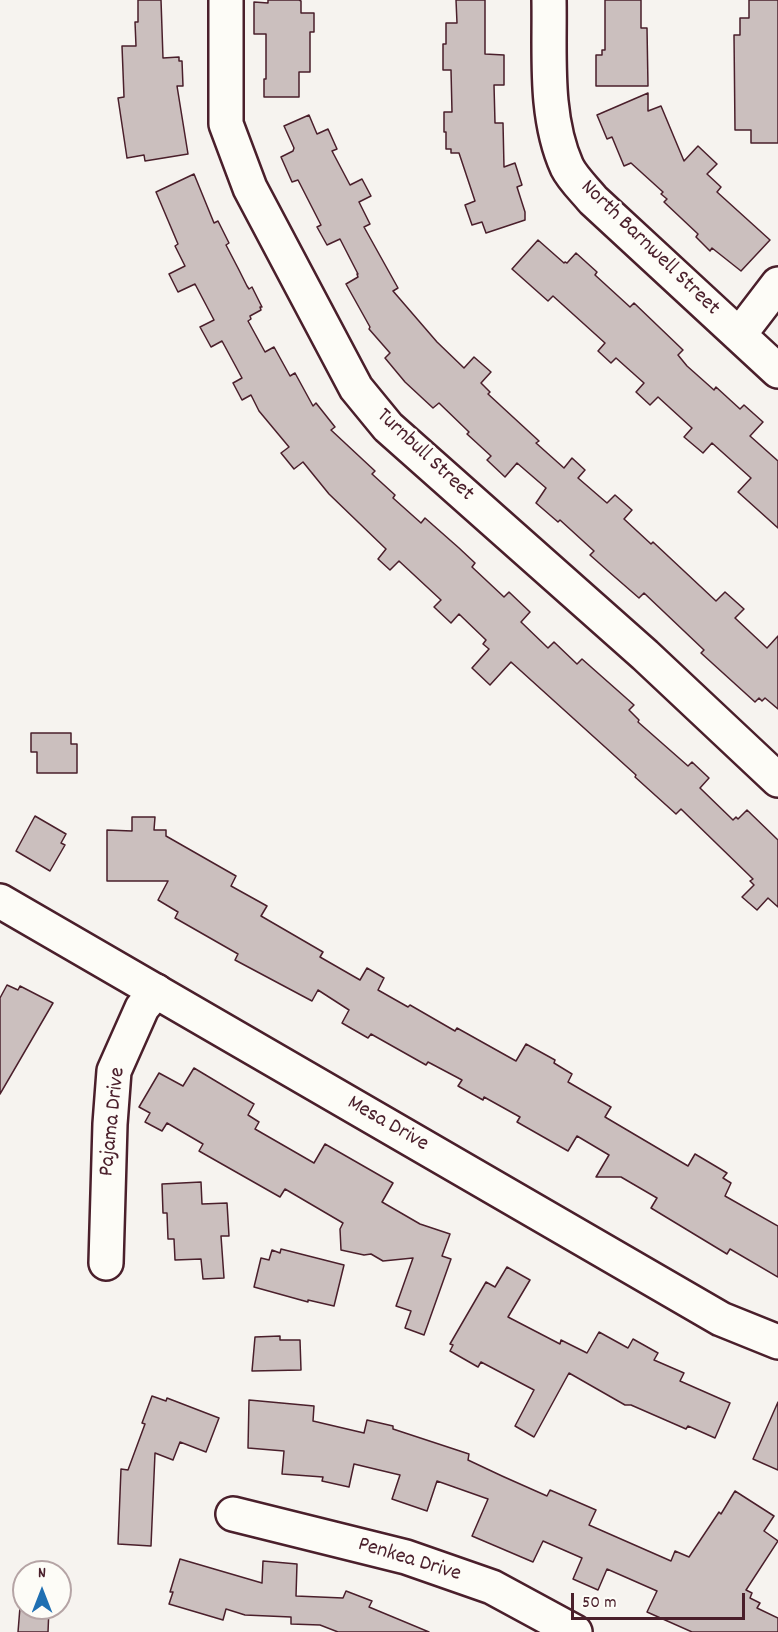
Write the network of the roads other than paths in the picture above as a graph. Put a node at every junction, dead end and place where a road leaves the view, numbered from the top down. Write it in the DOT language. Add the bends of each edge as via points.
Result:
graph roads {
  1 [pos="226,0"];
  2 [pos="549,0"];
  3 [pos="778,284"];
  4 [pos="739,335"];
  5 [pos="778,371"];
  6 [pos="778,780"];
  7 [pos="0,901"];
  8 [pos="156,991"];
  9 [pos="106,1263"];
  10 [pos="778,1342"];
  11 [pos="233,1514"];
  12 [pos="575,1632"];
  1 -- 6 [label="street, Turnbull Street" via="226,124 250,188 356,388 388,427 645,655"];
  2 -- 4 [label="street, North Barnwell Street" via="551,99 568,169 593,200"];
  3 -- 4 [label="street"];
  4 -- 5 [label="street, North Barnwell Street"];
  7 -- 8 [label="street, Mesa Drive"];
  8 -- 9 [label="street, Pajama Drive" via="142,1008 114,1071"];
  8 -- 10 [label="street, Mesa Drive" via="721,1319"];
  11 -- 12 [label="street, Penkea Drive" via="406,1557 492,1587"];
}
